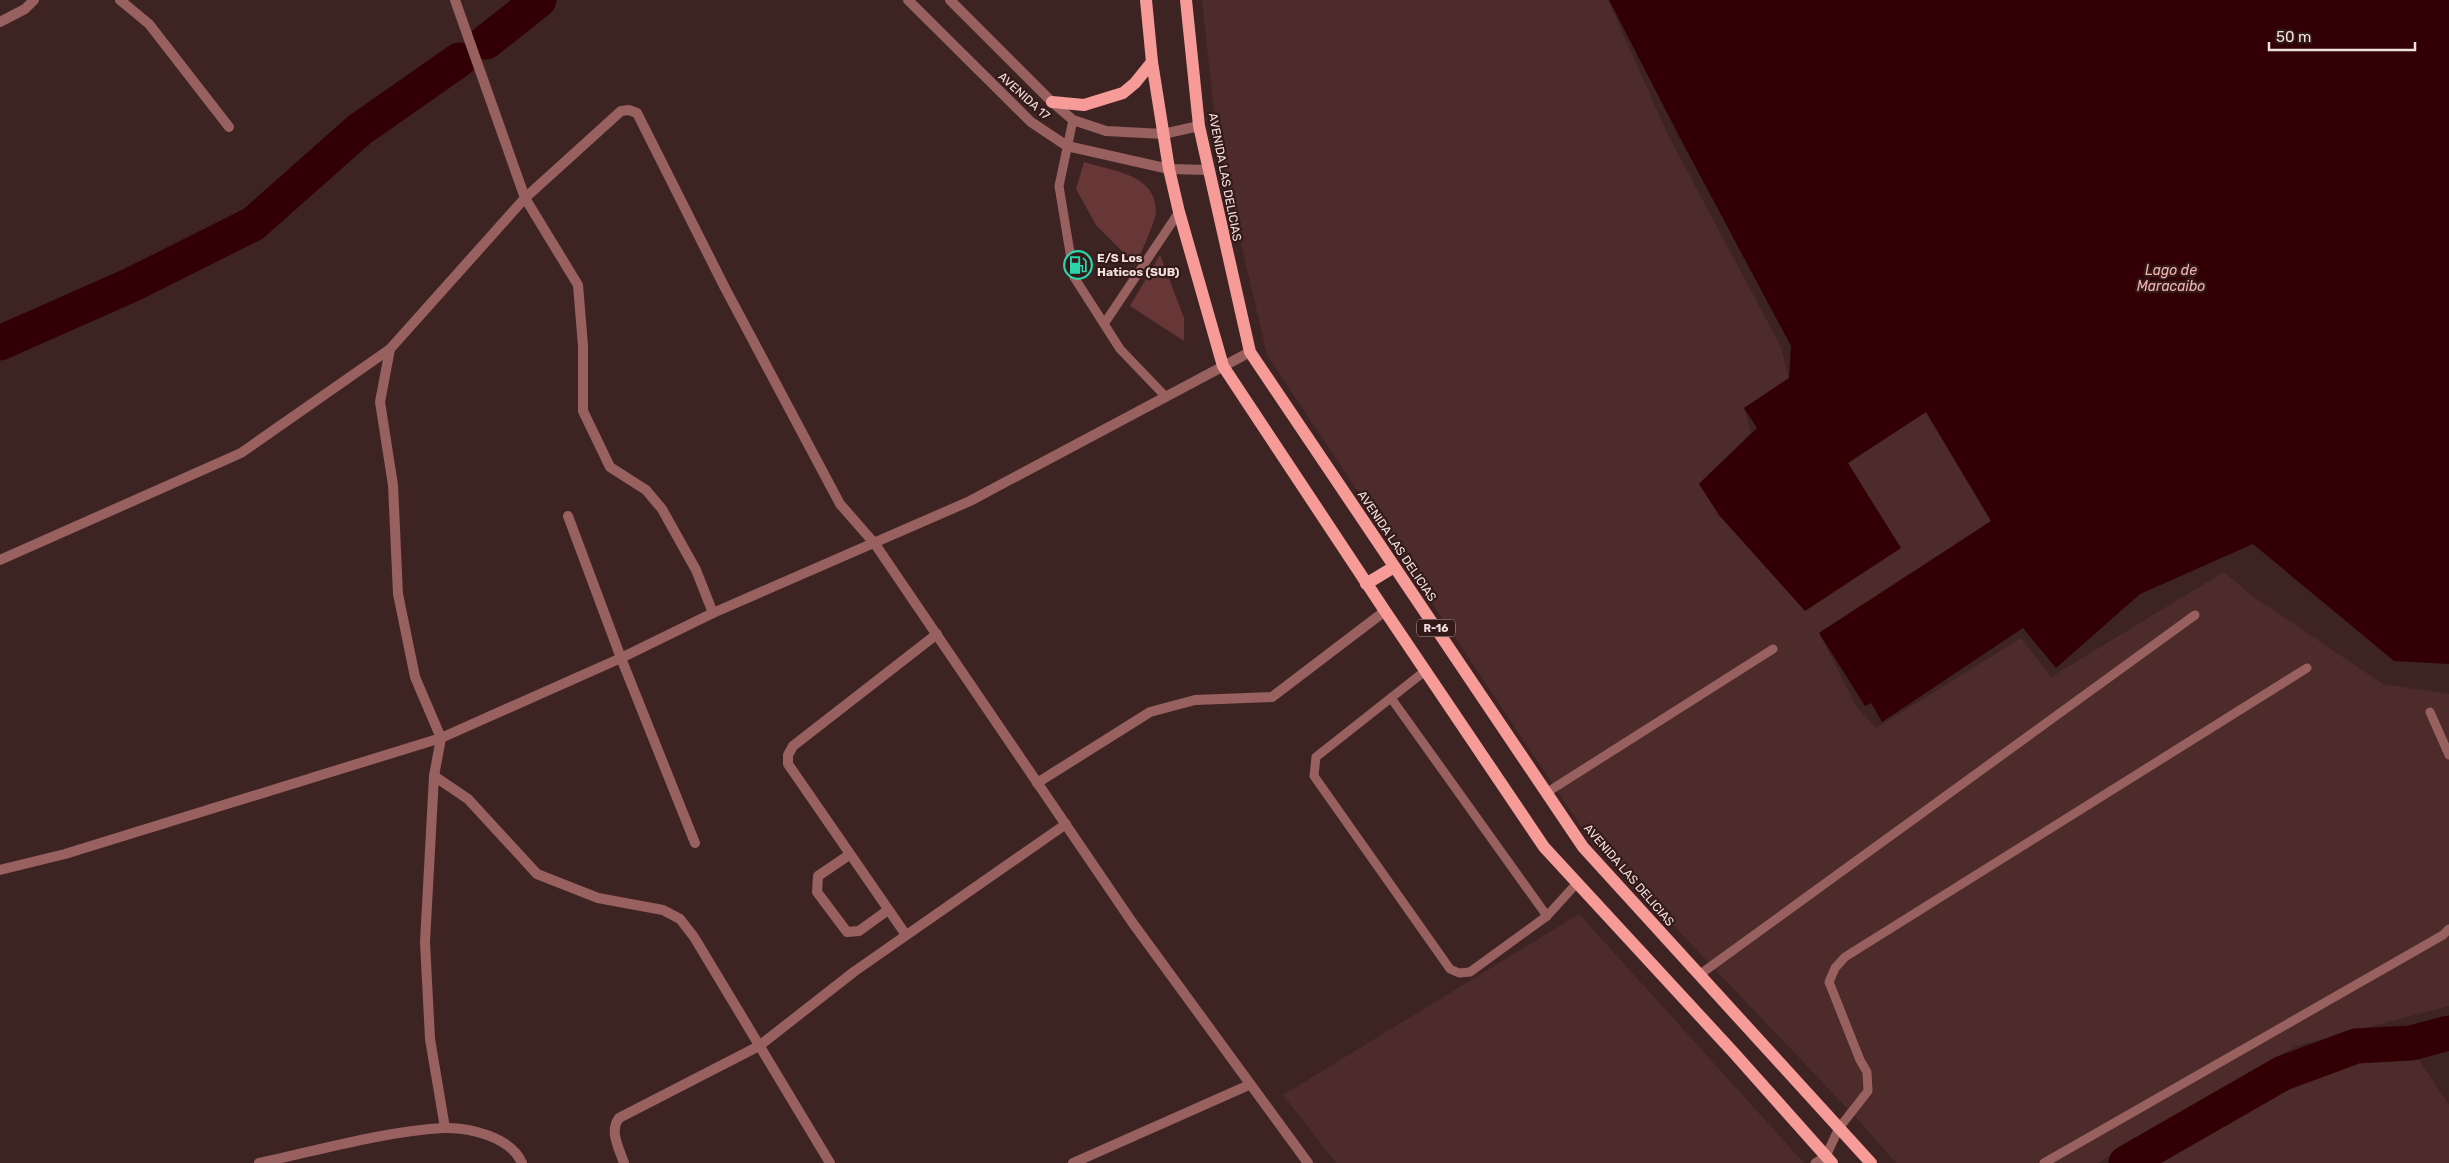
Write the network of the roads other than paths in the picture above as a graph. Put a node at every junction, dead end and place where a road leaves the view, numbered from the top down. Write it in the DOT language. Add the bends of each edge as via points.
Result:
graph roads {
  1 [pos="34,0"];
  2 [pos="120,0"];
  3 [pos="455,0"];
  4 [pos="908,0"];
  5 [pos="950,0"];
  6 [pos="1146,0"];
  7 [pos="1186,0"];
  8 [pos="0,22"];
  9 [pos="1152,62"];
  10 [pos="1052,102"];
  11 [pos="1073,120"];
  12 [pos="1199,126"];
  13 [pos="229,127"];
  14 [pos="1163,134"];
  15 [pos="1067,146"];
  16 [pos="1169,169"];
  17 [pos="1209,170"];
  18 [pos="525,198"];
  19 [pos="1179,212"];
  20 [pos="1104,324"];
  21 [pos="390,348"];
  22 [pos="1250,352"];
  23 [pos="1223,366"];
  24 [pos="1166,397"];
  25 [pos="568,516"];
  26 [pos="875,544"];
  27 [pos="0,560"];
  28 [pos="1394,567"];
  29 [pos="1366,584"];
  30 [pos="1384,612"];
  31 [pos="713,614"];
  32 [pos="2196,615"];
  33 [pos="937,634"];
  34 [pos="1774,648"];
  35 [pos="621,658"];
  36 [pos="2307,668"];
  37 [pos="1425,671"];
  38 [pos="1391,698"];
  39 [pos="2430,712"];
  40 [pos="441,738"];
  41 [pos="2449,755"];
  42 [pos="434,776"];
  43 [pos="1037,783"];
  44 [pos="1546,793"];
  45 [pos="1066,824"];
  46 [pos="695,843"];
  47 [pos="849,855"];
  48 [pos="0,870"];
  49 [pos="1577,883"];
  50 [pos="888,910"];
  51 [pos="1547,916"];
  52 [pos="2449,929"];
  53 [pos="906,935"];
  54 [pos="1699,975"];
  55 [pos="758,1046"];
  56 [pos="1249,1085"];
  57 [pos="445,1128"];
  58 [pos="1839,1128"];
  59 [pos="1825,1161"];
  60 [pos="1079,1162"];
  61 [pos="259,1163"];
  62 [pos="522,1163"];
  63 [pos="624,1163"];
  64 [pos="830,1163"];
  65 [pos="1308,1163"];
  66 [pos="1871,1163"];
  67 [pos="2044,1163"];
  1 -- 8 [label="street" via="25,9"];
  2 -- 13 [label="street" via="149,24"];
  3 -- 18 [label="street"];
  4 -- 15 [label="street, AVENIDA 17" via="1031,122"];
  5 -- 10 [label="street, AVENIDA 17"];
  6 -- 9 [label="main road, R-16"];
  7 -- 12 [label="main road, AVENIDA LAS DELICIAS / R-16"];
  9 -- 10 [label="main road" via="1123,93 1084,105"];
  9 -- 14 [label="main road, R-16"];
  10 -- 11 [label="street, AVENIDA 17"];
  11 -- 14 [label="street, AVENIDA 17" via="1106,131"];
  11 -- 15 [label="lane"];
  12 -- 14 [label="street, AVENIDA 17"];
  12 -- 17 [label="main road, AVENIDA LAS DELICIAS / R-16"];
  14 -- 16 [label="main road, R-16"];
  15 -- 16 [label="street, AVENIDA 17"];
  15 -- 20 [label="lane" via="1058,186 1074,277"];
  16 -- 17 [label="street, AVENIDA 17"];
  16 -- 19 [label="main road, R-16"];
  17 -- 22 [label="main road, AVENIDA LAS DELICIAS / R-16"];
  18 -- 21 [label="street"];
  18 -- 26 [label="street" via="621,111 637,114 840,504"];
  18 -- 31 [label="street" via="578,285 584,346 583,410 610,467 646,490 662,509 696,570"];
  19 -- 20 [label="lane"];
  19 -- 23 [label="main road, R-16"];
  20 -- 24 [label="lane" via="1120,348"];
  21 -- 27 [label="street" via="241,453"];
  21 -- 40 [label="street" via="380,402 393,484 398,594 415,677"];
  22 -- 23 [label="street"];
  22 -- 28 [label="main road, AVENIDA LAS DELICIAS / R-16"];
  23 -- 24 [label="street"];
  23 -- 29 [label="main road, R-16"];
  24 -- 26 [label="street" via="970,501"];
  25 -- 35 [label="street"];
  26 -- 31 [label="street"];
  26 -- 33 [label="street"];
  28 -- 29 [label="main road"];
  28 -- 44 [label="main road, AVENIDA LAS DELICIAS / R-16"];
  29 -- 30 [label="main road, R-16"];
  30 -- 37 [label="main road, R-16"];
  30 -- 43 [label="street" via="1272,697 1195,700 1150,712"];
  31 -- 35 [label="street"];
  32 -- 54 [label="lane"];
  33 -- 43 [label="street"];
  33 -- 47 [label="street" via="793,746 788,755 788,764"];
  34 -- 44 [label="lane"];
  35 -- 40 [label="street"];
  35 -- 46 [label="street"];
  36 -- 58 [label="lane" via="1845,957 1829,982 1867,1072 1868,1091"];
  37 -- 38 [label="lane"];
  37 -- 49 [label="main road, R-16" via="1544,847"];
  38 -- 51 [label="lane"];
  38 -- 51 [label="lane" via="1316,757 1314,776 1444,961 1459,973 1470,972"];
  39 -- 41 [label="lane"];
  40 -- 42 [label="street"];
  40 -- 48 [label="street" via="65,854"];
  42 -- 55 [label="street" via="468,799 537,874 598,898 663,910 680,919"];
  42 -- 57 [label="street" via="424,942 430,1039"];
  43 -- 45 [label="street"];
  44 -- 54 [label="main road, AVENIDA LAS DELICIAS / R-16" via="1583,847"];
  45 -- 53 [label="street"];
  45 -- 56 [label="street"];
  47 -- 50 [label="street"];
  47 -- 50 [label="street" via="818,876 817,892 848,932 859,931"];
  49 -- 51 [label="lane"];
  49 -- 59 [label="main road, R-16"];
  50 -- 53 [label="street"];
  52 -- 67 [label="lane"];
  53 -- 55 [label="street"];
  54 -- 58 [label="main road, AVENIDA LAS DELICIAS / R-16"];
  55 -- 63 [label="street" via="620,1118 614,1124 614,1132"];
  55 -- 64 [label="street"];
  56 -- 60 [label="street"];
  56 -- 65 [label="street"];
  57 -- 61 [label="street" via="385,1136"];
  57 -- 62 [label="street" via="486,1134 508,1144"];
  58 -- 59 [label="lane"];
  58 -- 66 [label="main road, AVENIDA LAS DELICIAS / R-16"];
}
